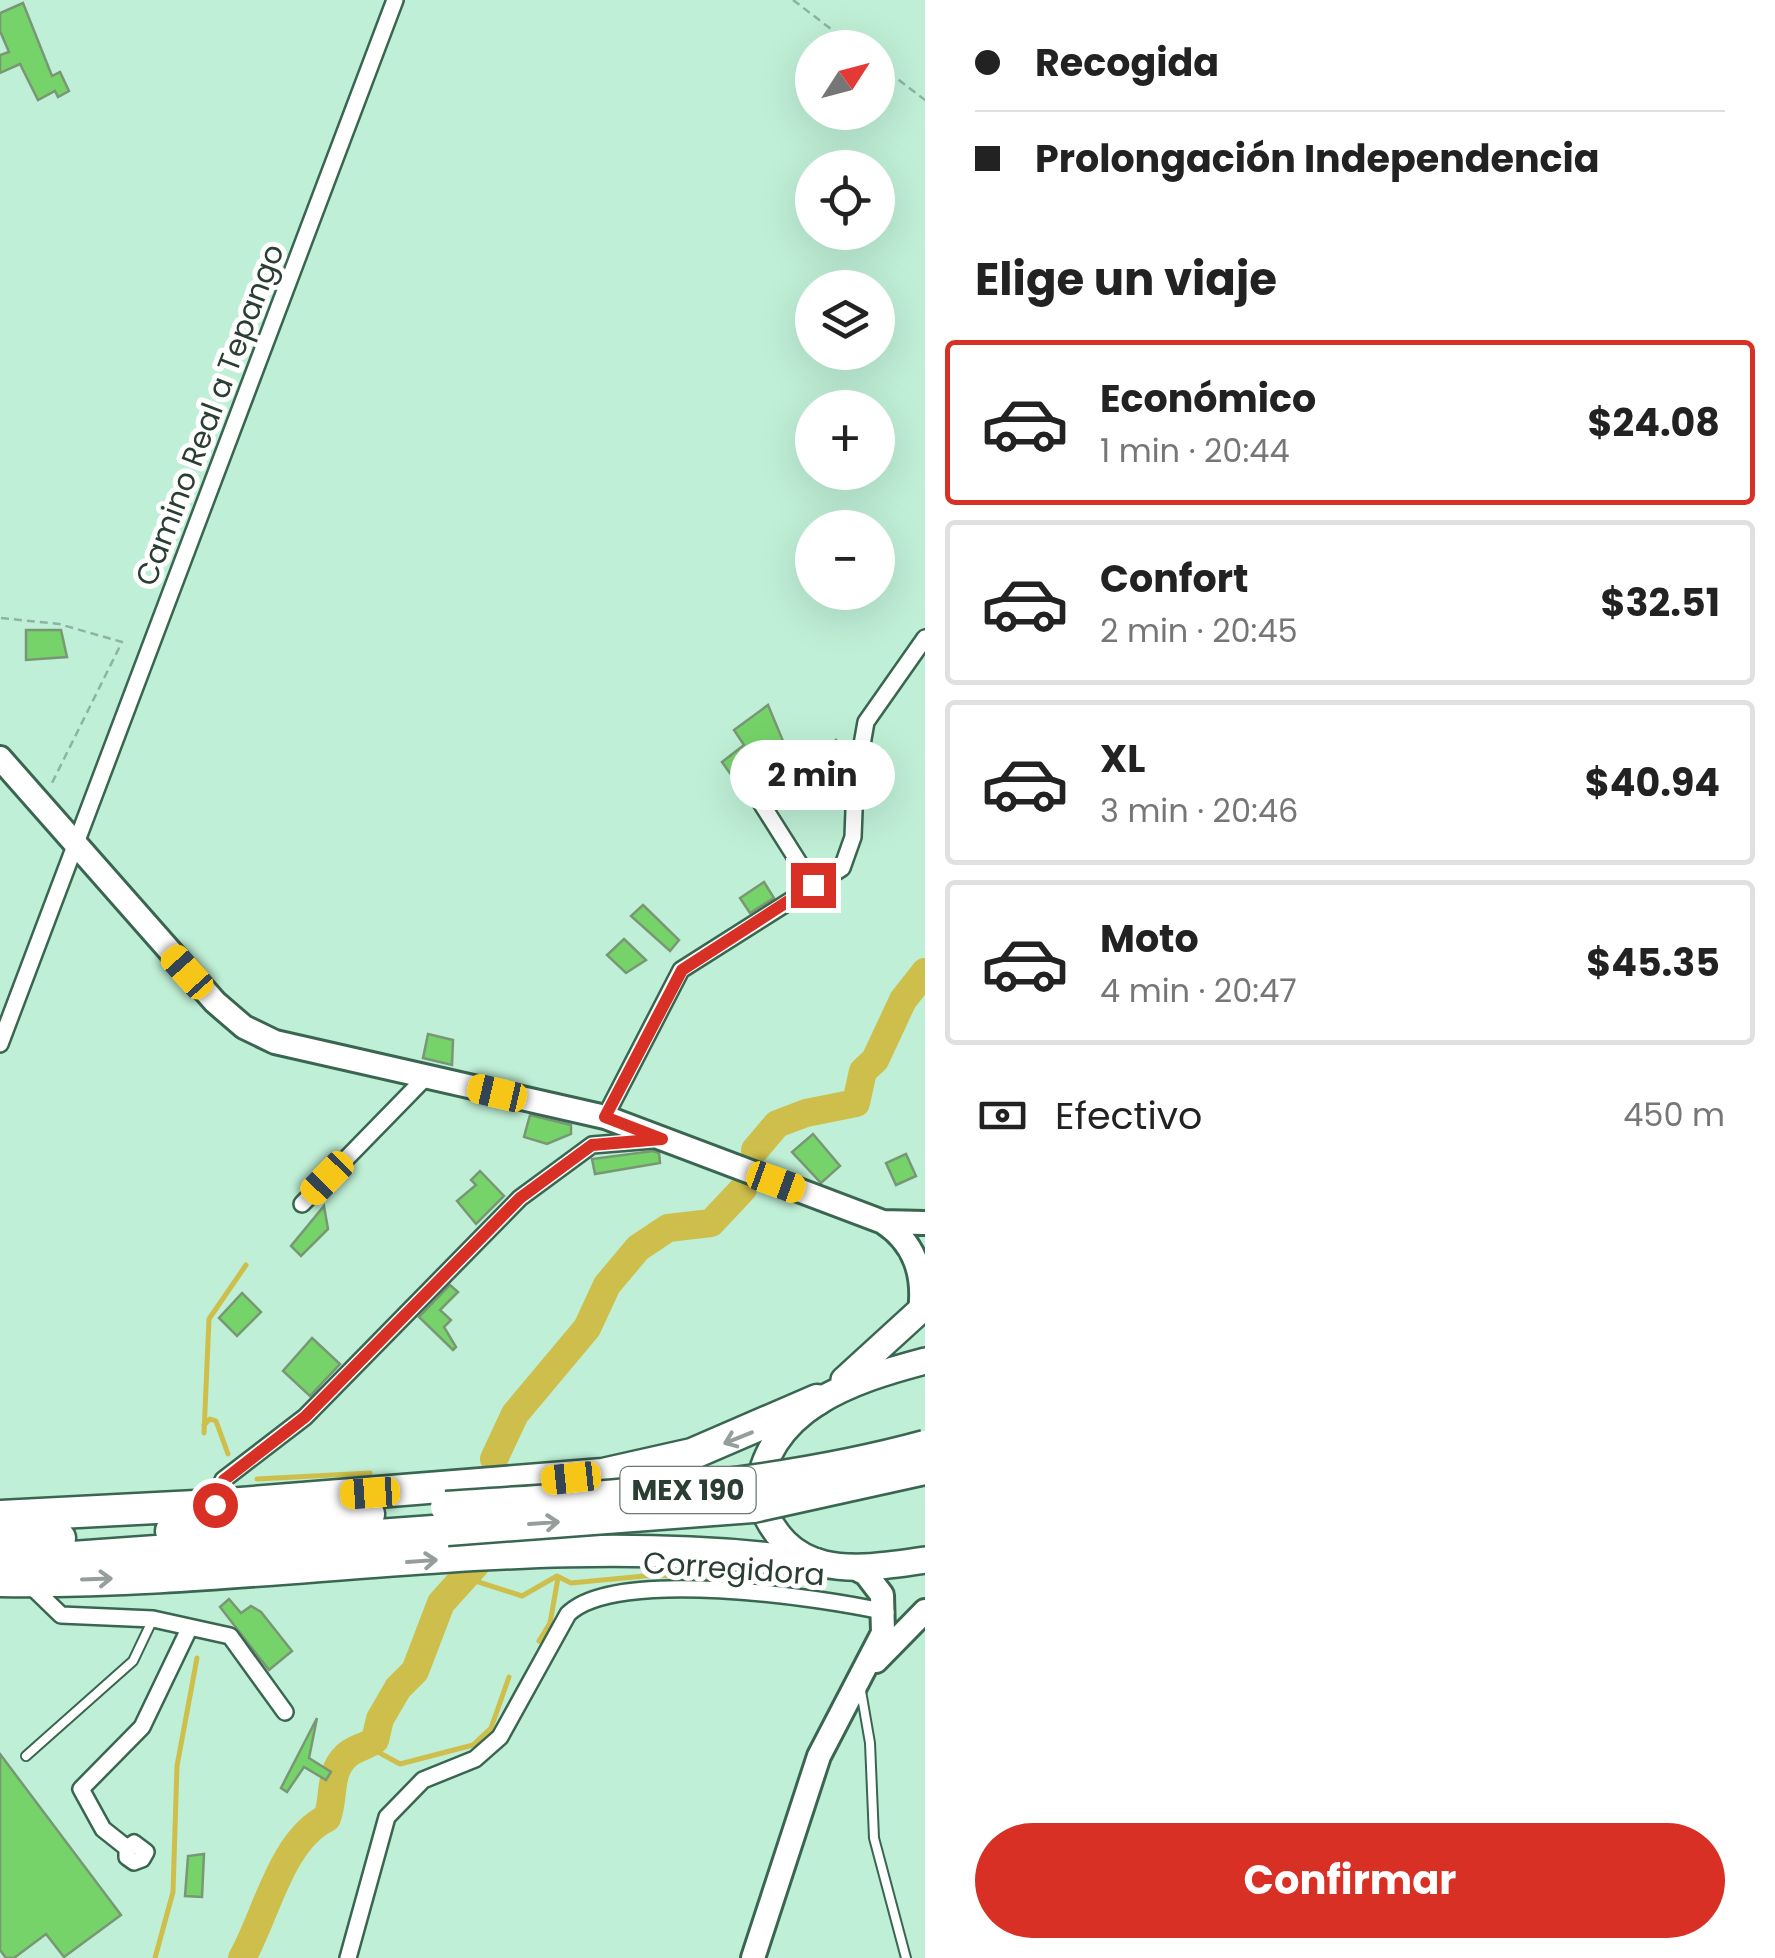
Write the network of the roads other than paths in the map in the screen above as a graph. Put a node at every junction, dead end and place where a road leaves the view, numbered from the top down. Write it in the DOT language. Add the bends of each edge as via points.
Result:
graph roads {
  1 [pos="395,0"];
  2 [pos="925,638"];
  3 [pos="0,758"];
  4 [pos="758,798"];
  5 [pos="76,849"];
  6 [pos="813,885"];
  7 [pos="0,1044"];
  8 [pos="426,1077"];
  9 [pos="605,1117"];
  10 [pos="669,1142"];
  11 [pos="302,1204"];
  12 [pos="883,1222"];
  13 [pos="925,1223"];
  14 [pos="922,1309"];
  15 [pos="925,1361"];
  16 [pos="821,1398"];
  17 [pos="925,1446"];
  18 [pos="925,1469"];
  19 [pos="215,1505"];
  20 [pos="451,1508"];
  21 [pos="0,1516"];
  22 [pos="0,1541"];
  23 [pos="925,1560"];
  24 [pos="0,1562"];
  25 [pos="816,1564"];
  26 [pos="851,1566"];
  27 [pos="13,1581"];
  28 [pos="886,1612"];
  29 [pos="925,1612"];
  30 [pos="153,1620"];
  31 [pos="189,1629"];
  32 [pos="864,1674"];
  33 [pos="285,1712"];
  34 [pos="26,1756"];
  35 [pos="127,1848"];
  36 [pos="348,1958"];
  37 [pos="753,1958"];
  38 [pos="906,1958"];
  1 -- 5 [label="street, Camino Real a Tepango"];
  2 -- 6 [label="street" via="866,722 853,837 842,868"];
  3 -- 5 [label="street"];
  4 -- 6 [label="street"];
  5 -- 7 [label="street, Camino Real a Tepango"];
  5 -- 8 [label="street" via="244,1027 275,1042"];
  6 -- 9 [label="street" via="682,970"];
  8 -- 9 [label="street"];
  8 -- 11 [label="street"];
  9 -- 10 [label="street"];
  10 -- 12 [label="street"];
  10 -- 19 [label="street" via="592,1145 520,1198 305,1417 224,1480"];
  12 -- 13 [label="street"];
  12 -- 14 [label="street" via="917,1259"];
  14 -- 16 [label="main road"];
  15 -- 16 [label="main road"];
  16 -- 20 [label="highway, one-way" via="728,1442 655,1465"];
  16 -- 25 [label="main road" via="770,1448 758,1496 782,1541"];
  17 -- 20 [label="highway, MEX 190, bridge" via="736,1486"];
  20 -- 18 [label="highway, MEX 190, one-way, bridge" via="752,1508"];
  19 -- 20 [label="highway"];
  19 -- 21 [label="highway"];
  20 -- 22 [label="highway, MEX 190"];
  20 -- 24 [label="highway, MEX 190"];
  23 -- 26 [label="main road"];
  25 -- 26 [label="main road"];
  27 -- 25 [label="highway, one-way" via="563,1553"];
  26 -- 28 [label="street" via="878,1587"];
  27 -- 30 [label="street" via="61,1614"];
  28 -- 32 [label="street"];
  28 -- 36 [label="street, Corregidora" via="786,1596 634,1588 580,1602 500,1737 475,1759 423,1780 386,1817"];
  29 -- 32 [label="street"];
  30 -- 31 [label="street"];
  30 -- 34 [label="lane" via="133,1660"];
  31 -- 33 [label="street" via="230,1636"];
  31 -- 35 [label="street" via="142,1726 81,1789 103,1829"];
  32 -- 37 [label="street" via="819,1756"];
  32 -- 38 [label="lane" via="874,1838"];
}
